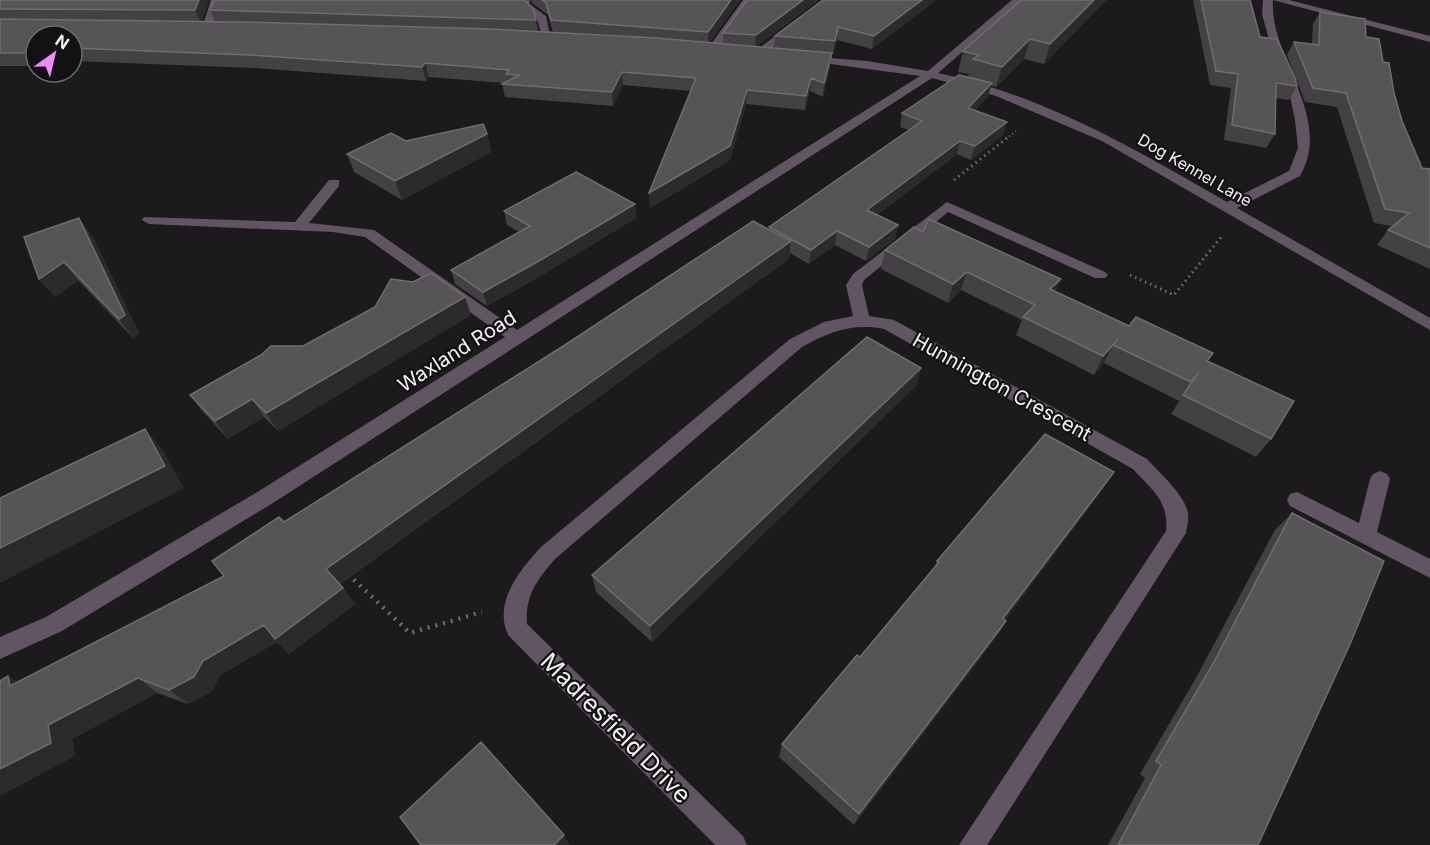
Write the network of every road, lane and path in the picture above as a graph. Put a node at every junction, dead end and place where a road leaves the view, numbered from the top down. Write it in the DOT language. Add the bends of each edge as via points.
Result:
graph roads {
  1 [pos="216,0"];
  2 [pos="525,0"];
  3 [pos="748,0"];
  4 [pos="829,0"];
  5 [pos="1018,0"];
  6 [pos="1268,0"];
  7 [pos="1278,0"];
  8 [pos="196,28"];
  9 [pos="558,38"];
  10 [pos="1430,39"];
  11 [pos="699,50"];
  12 [pos="711,51"];
  13 [pos="723,52"];
  14 [pos="746,53"];
  15 [pos="758,54"];
  16 [pos="770,55"];
  17 [pos="793,57"];
  18 [pos="929,75"];
  19 [pos="1043,110"];
  20 [pos="334,183"];
  21 [pos="947,206"];
  22 [pos="1234,211"];
  23 [pos="149,220"];
  24 [pos="298,227"];
  25 [pos="1100,275"];
  26 [pos="862,318"];
  27 [pos="1430,325"];
  28 [pos="517,338"];
  29 [pos="1380,479"];
  30 [pos="1297,500"];
  31 [pos="1366,537"];
  32 [pos="342,569"];
  33 [pos="1430,569"];
  34 [pos="514,603"];
  35 [pos="0,648"];
  36 [pos="734,845"];
  37 [pos="972,845"];
  1 -- 8 [label="street" via="213,28"];
  2 -- 9 [label="street" via="524,5 542,18 542,37"];
  3 -- 12 [label="street"];
  4 -- 15 [label="street"];
  5 -- 18 [label="street, Waxland Road"];
  6 -- 22 [label="street" via="1267,14 1277,51 1295,91 1304,148 1295,173"];
  7 -- 10 [label="street"];
  11 -- 12 [label="street"];
  12 -- 13 [label="street"];
  14 -- 15 [label="street"];
  15 -- 16 [label="street"];
  17 -- 18 [label="street, Dog Kennel Lane" via="840,60"];
  18 -- 19 [label="street, Dog Kennel Lane" via="963,82"];
  18 -- 28 [label="street, Waxland Road"];
  19 -- 21 [label="path" via="938,193"];
  19 -- 22 [label="street, Dog Kennel Lane" via="1106,138"];
  20 -- 24 [label="street"];
  21 -- 25 [label="street"];
  21 -- 26 [label="street" via="858,277 854,285"];
  22 -- 25 [label="path" via="1174,295 1109,266"];
  22 -- 27 [label="street, Dog Kennel Lane"];
  23 -- 24 [label="street"];
  24 -- 28 [label="street" via="369,233"];
  26 -- 34 [label="street, Hunnington Crescent" via="821,328 795,343 548,553 523,582"];
  26 -- 37 [label="street, Hunnington Crescent" via="888,324 1140,464 1166,492 1178,513 1176,533 1170,543"];
  28 -- 35 [label="street, Waxland Road" via="251,506 54,624"];
  29 -- 31 [label="street"];
  30 -- 31 [label="street"];
  31 -- 33 [label="street"];
  32 -- 34 [label="path" via="410,633"];
  34 -- 36 [label="street, Madresfield Drive" via="516,628"];
}
